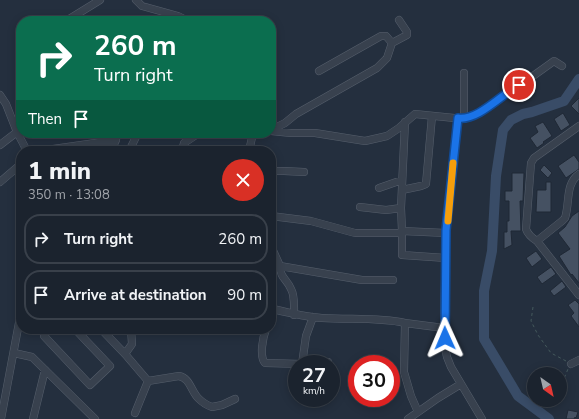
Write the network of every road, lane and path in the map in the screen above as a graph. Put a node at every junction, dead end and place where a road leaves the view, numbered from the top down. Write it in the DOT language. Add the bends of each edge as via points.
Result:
graph roads {
  1 [pos="100,0"];
  2 [pos="136,0"];
  3 [pos="79,16"];
  4 [pos="178,16"];
  5 [pos="399,20"];
  6 [pos="392,43"];
  7 [pos="562,66"];
  8 [pos="319,71"];
  9 [pos="464,73"];
  10 [pos="0,95"];
  11 [pos="432,116"];
  12 [pos="461,119"];
  13 [pos="405,122"];
  14 [pos="579,126"];
  15 [pos="276,128"];
  16 [pos="16,129"];
  17 [pos="276,131"];
  18 [pos="16,133"];
  19 [pos="192,138"];
  20 [pos="0,145"];
  21 [pos="80,146"];
  22 [pos="113,146"];
  23 [pos="183,146"];
  24 [pos="16,168"];
  25 [pos="276,171"];
  26 [pos="304,172"];
  27 [pos="579,174"];
  28 [pos="402,180"];
  29 [pos="0,182"];
  30 [pos="379,188"];
  31 [pos="402,190"];
  32 [pos="360,207"];
  33 [pos="401,208"];
  34 [pos="276,217"];
  35 [pos="402,232"];
  36 [pos="446,233"];
  37 [pos="537,241"];
  38 [pos="276,257"];
  39 [pos="446,258"];
  40 [pos="280,266"];
  41 [pos="393,280"];
  42 [pos="579,295"];
  43 [pos="534,307"];
  44 [pos="276,312"];
  45 [pos="294,315"];
  46 [pos="313,317"];
  47 [pos="406,323"];
  48 [pos="444,328"];
  49 [pos="17,334"];
  50 [pos="45,334"];
  51 [pos="80,334"];
  52 [pos="106,334"];
  53 [pos="131,334"];
  54 [pos="265,334"];
  55 [pos="14,353"];
  56 [pos="125,354"];
  57 [pos="303,355"];
  58 [pos="579,360"];
  59 [pos="288,364"];
  60 [pos="570,364"];
  61 [pos="45,370"];
  62 [pos="567,371"];
  63 [pos="148,381"];
  64 [pos="461,384"];
  65 [pos="4,387"];
  66 [pos="235,399"];
  67 [pos="418,412"];
  68 [pos="135,414"];
  69 [pos="0,419"];
  70 [pos="33,419"];
  71 [pos="95,419"];
  72 [pos="408,419"];
  73 [pos="482,419"];
  1 -- 3 [label="street"];
  2 -- 4 [label="street" via="142,6"];
  5 -- 6 [label="street" via="408,34"];
  6 -- 8 [label="street" via="386,36 381,36"];
  6 -- 15 [label="street" via="387,58 377,68"];
  7 -- 12 [label="street" via="554,61 481,112"];
  9 -- 12 [label="street"];
  10 -- 16 [label="street"];
  11 -- 12 [label="street"];
  11 -- 13 [label="street" via="415,114"];
  11 -- 31 [label="street" via="426,184"];
  12 -- 36 [label="street"];
  13 -- 17 [label="street" via="387,136 365,141 315,133 291,134"];
  13 -- 28 [label="street"];
  14 -- 37 [label="street" via="531,162 526,229 532,239"];
  18 -- 20 [label="street"];
  19 -- 23 [label="street"];
  21 -- 22 [label="street" via="116,140"];
  24 -- 29 [label="street"];
  25 -- 26 [label="street"];
  27 -- 37 [label="street" via="570,183 565,218"];
  28 -- 30 [label="street"];
  28 -- 31 [label="street"];
  31 -- 33 [label="street"];
  32 -- 33 [label="street" via="386,210"];
  33 -- 35 [label="street"];
  34 -- 35 [label="street" via="355,233"];
  35 -- 36 [label="street"];
  35 -- 39 [label="street" via="402,255"];
  36 -- 39 [label="street"];
  37 -- 42 [label="street"];
  38 -- 40 [label="street"];
  39 -- 48 [label="street"];
  40 -- 41 [label="street" via="362,280"];
  40 -- 45 [label="street" via="282,276 291,287"];
  43 -- 60 [label="path" via="531,321 538,335 551,353"];
  44 -- 45 [label="street"];
  45 -- 46 [label="street"];
  46 -- 47 [label="street" via="391,320"];
  46 -- 57 [label="street" via="306,336"];
  47 -- 48 [label="street"];
  47 -- 67 [label="street" via="404,372"];
  48 -- 64 [label="street" via="447,357"];
  49 -- 55 [label="street"];
  50 -- 51 [label="street" via="44,336 90,385 110,366"];
  52 -- 56 [label="street"];
  53 -- 56 [label="street" via="132,344"];
  54 -- 59 [label="street" via="262,352 264,362"];
  55 -- 61 [label="street" via="32,356"];
  55 -- 65 [label="street"];
  56 -- 63 [label="street"];
  58 -- 60 [label="street"];
  60 -- 62 [label="path"];
  61 -- 70 [label="street"];
  61 -- 71 [label="street"];
  63 -- 66 [label="street" via="183,377 187,379 197,397 212,408"];
  63 -- 68 [label="street"];
  64 -- 67 [label="street"];
  64 -- 73 [label="street"];
  65 -- 69 [label="street"];
  67 -- 72 [label="street"];
}
